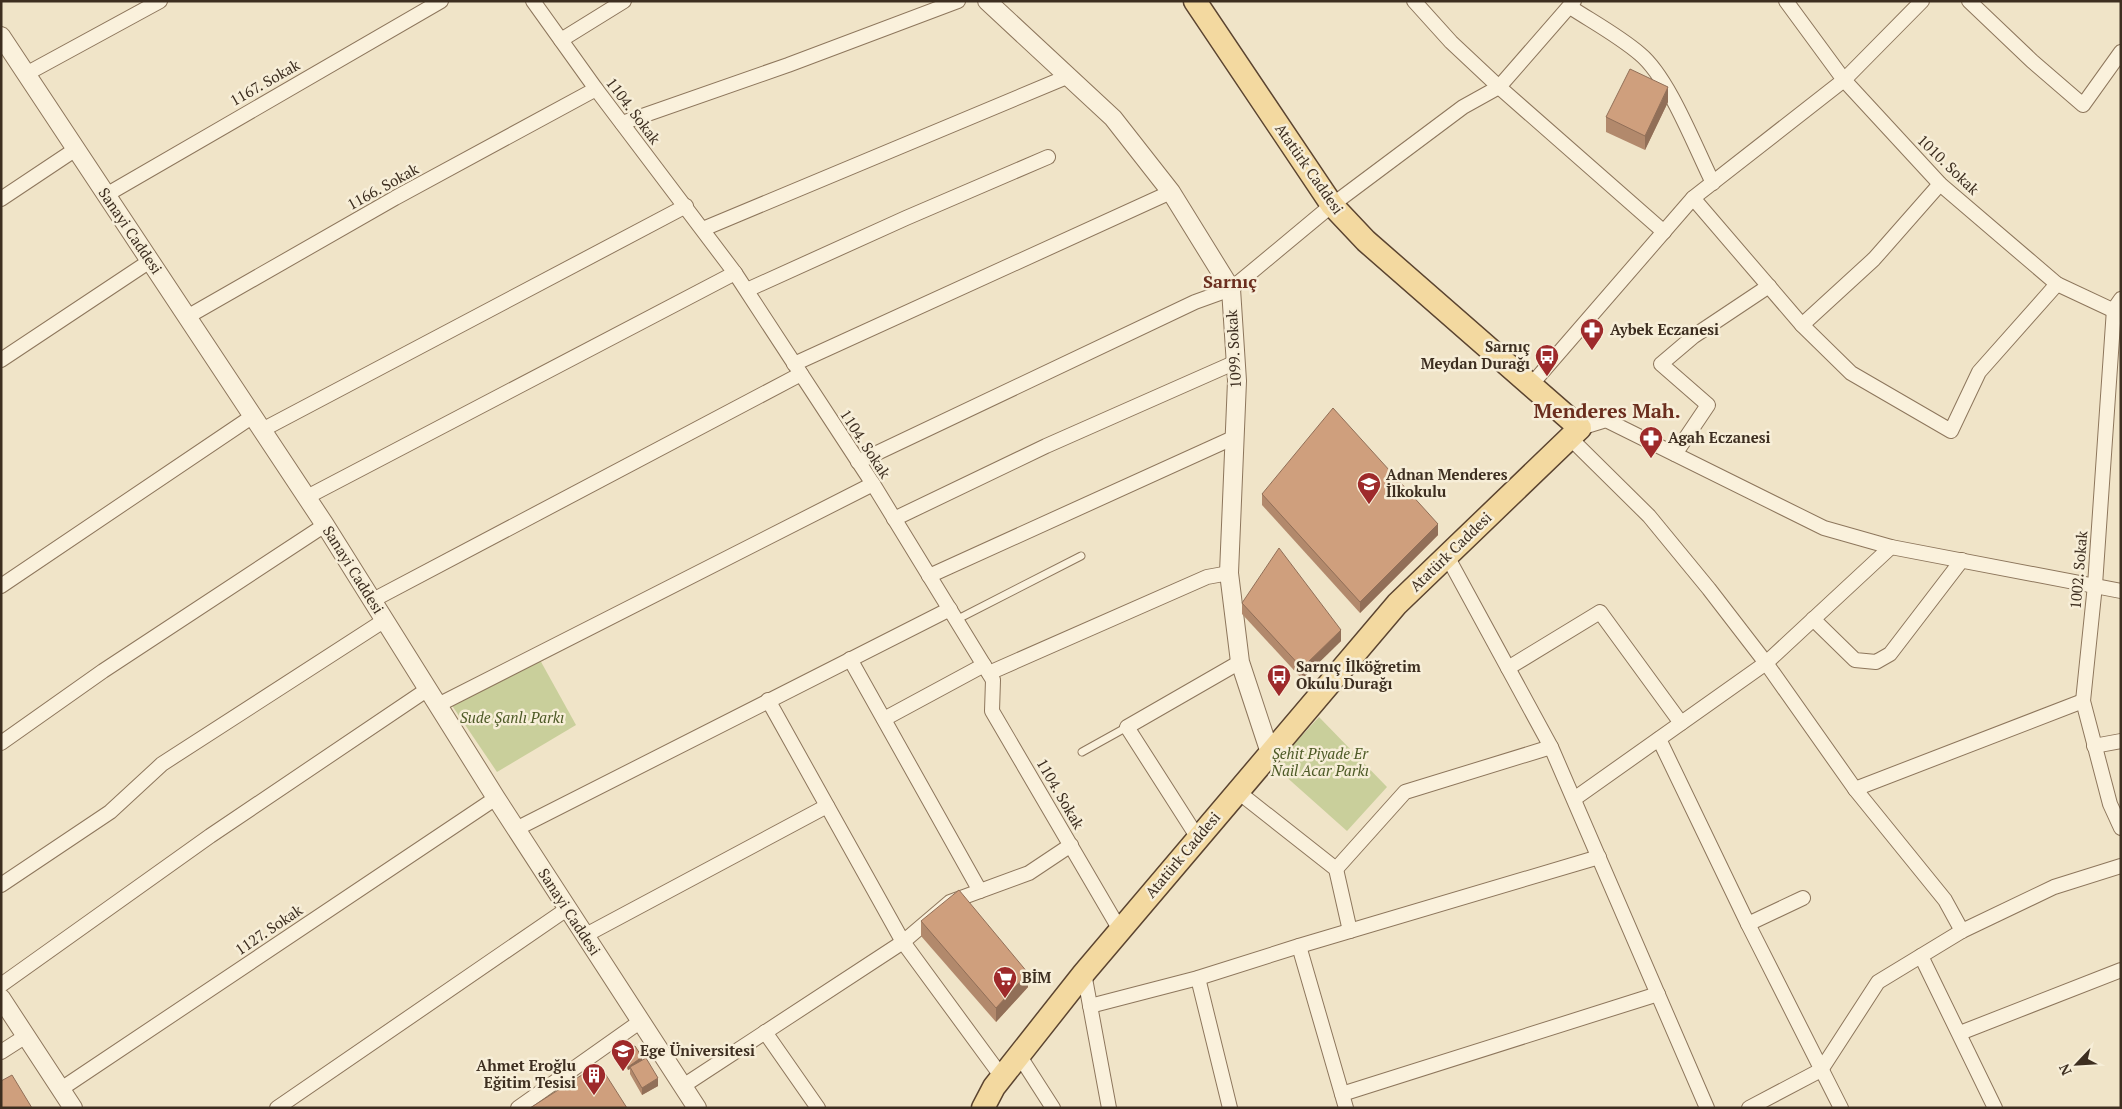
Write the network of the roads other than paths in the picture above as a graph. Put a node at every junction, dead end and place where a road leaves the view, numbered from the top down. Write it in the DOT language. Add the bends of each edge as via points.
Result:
graph roads {
  1 [pos="160,1"];
  2 [pos="441,1"];
  3 [pos="533,1"];
  4 [pos="624,1"];
  5 [pos="958,1"];
  6 [pos="987,1"];
  7 [pos="1195,1"];
  8 [pos="1414,1"];
  9 [pos="1786,1"];
  10 [pos="1922,1"];
  11 [pos="1968,1"];
  12 [pos="1572,3"];
  13 [pos="1,36"];
  14 [pos="561,40"];
  15 [pos="2121,52"];
  16 [pos="26,74"];
  17 [pos="1069,76"];
  18 [pos="1844,80"];
  19 [pos="1499,87"];
  20 [pos="596,89"];
  21 [pos="622,123"];
  22 [pos="76,149"];
  23 [pos="1048,157"];
  24 [pos="1713,182"];
  25 [pos="1940,184"];
  26 [pos="1171,192"];
  27 [pos="106,195"];
  28 [pos="1693,198"];
  29 [pos="1,199"];
  30 [pos="1332,205"];
  31 [pos="686,206"];
  32 [pos="703,229"];
  33 [pos="1664,232"];
  34 [pos="150,261"];
  35 [pos="736,273"];
  36 [pos="2057,284"];
  37 [pos="1769,286"];
  38 [pos="1231,289"];
  39 [pos="747,290"];
  40 [pos="2118,307"];
  41 [pos="187,317"];
  42 [pos="1802,325"];
  43 [pos="1,360"];
  44 [pos="1236,362"];
  45 [pos="798,369"];
  46 [pos="1531,385"];
  47 [pos="258,423"];
  48 [pos="1575,433"];
  49 [pos="1234,436"];
  50 [pos="1675,454"];
  51 [pos="858,462"];
  52 [pos="872,484"];
  53 [pos="307,497"];
  54 [pos="894,519"];
  55 [pos="325,524"];
  56 [pos="1891,547"];
  57 [pos="1081,556"];
  58 [pos="1447,556"];
  59 [pos="1962,560"];
  60 [pos="1229,573"];
  61 [pos="930,576"];
  62 [pos="2095,585"];
  63 [pos="1,586"];
  64 [pos="2121,591"];
  65 [pos="373,600"];
  66 [pos="953,614"];
  67 [pos="1813,619"];
  68 [pos="385,620"];
  69 [pos="850,659"];
  70 [pos="1240,662"];
  71 [pos="1766,663"];
  72 [pos="1508,668"];
  73 [pos="987,669"];
  74 [pos="428,689"];
  75 [pos="768,700"];
  76 [pos="2083,701"];
  77 [pos="438,705"];
  78 [pos="884,719"];
  79 [pos="1681,723"];
  80 [pos="1127,727"];
  81 [pos="1659,739"];
  82 [pos="2121,741"];
  83 [pos="1,743"];
  84 [pos="2094,746"];
  85 [pos="1551,747"];
  86 [pos="1082,752"];
  87 [pos="1270,753"];
  88 [pos="1855,789"];
  89 [pos="1237,791"];
  90 [pos="496,798"];
  91 [pos="1574,799"];
  92 [pos="826,806"];
  93 [pos="2121,828"];
  94 [pos="516,829"];
  95 [pos="1198,838"];
  96 [pos="1071,845"];
  97 [pos="1599,857"];
  98 [pos="2121,866"];
  99 [pos="1336,869"];
  100 [pos="1,885"];
  101 [pos="980,891"];
  102 [pos="1803,898"];
  103 [pos="567,909"];
  104 [pos="1748,924"];
  105 [pos="1120,930"];
  106 [pos="1350,931"];
  107 [pos="1962,931"];
  108 [pos="584,936"];
  109 [pos="903,942"];
  110 [pos="1298,946"];
  111 [pos="1921,956"];
  112 [pos="2121,970"];
  113 [pos="1084,973"];
  114 [pos="1198,978"];
  115 [pos="1,986"];
  116 [pos="1658,994"];
  117 [pos="1,998"];
  118 [pos="1090,1006"];
  119 [pos="641,1021"];
  120 [pos="765,1032"];
  121 [pos="1960,1034"];
  122 [pos="26,1036"];
  123 [pos="1,1052"];
  124 [pos="1019,1055"];
  125 [pos="1821,1070"];
  126 [pos="1002,1077"];
  127 [pos="683,1086"];
  128 [pos="60,1089"];
  129 [pos="1342,1094"];
  130 [pos="73,1108"];
  131 [pos="277,1108"];
  132 [pos="518,1108"];
  133 [pos="697,1108"];
  134 [pos="818,1108"];
  135 [pos="983,1108"];
  136 [pos="1053,1108"];
  137 [pos="1109,1108"];
  138 [pos="1230,1108"];
  139 [pos="1346,1108"];
  140 [pos="1707,1108"];
  141 [pos="1749,1108"];
  142 [pos="1841,1108"];
  143 [pos="1995,1108"];
  1 -- 16 [label="street"];
  2 -- 27 [label="street, 1167. Sokak"];
  3 -- 14 [label="street, 1104. Sokak"];
  4 -- 14 [label="street"];
  5 -- 21 [label="street"];
  6 -- 17 [label="street, 1099. Sokak"];
  7 -- 30 [label="main road, Atatürk Caddesi"];
  8 -- 19 [label="street" via="1451,42"];
  9 -- 18 [label="street, 1010. Sokak"];
  10 -- 18 [label="street"];
  11 -- 15 [label="street" via="2084,106"];
  12 -- 19 [label="street"];
  12 -- 24 [label="street" via="1640,54 1656,73"];
  13 -- 16 [label="street, Sanayi Caddesi"];
  14 -- 20 [label="street, 1104. Sokak"];
  16 -- 22 [label="street, Sanayi Caddesi"];
  17 -- 26 [label="street, 1099. Sokak" via="1113,118"];
  17 -- 32 [label="street"];
  18 -- 24 [label="street"];
  18 -- 25 [label="street, 1010. Sokak"];
  19 -- 30 [label="street" via="1463,107"];
  19 -- 33 [label="street"];
  20 -- 21 [label="street, 1104. Sokak"];
  20 -- 41 [label="street, 1166. Sokak" via="395,198"];
  21 -- 31 [label="street, 1104. Sokak"];
  22 -- 27 [label="street, Sanayi Caddesi"];
  22 -- 29 [label="street"];
  23 -- 39 [label="street"];
  24 -- 28 [label="street"];
  25 -- 36 [label="street, 1010. Sokak"];
  25 -- 42 [label="street" via="1874,259"];
  26 -- 38 [label="street, 1099. Sokak"];
  26 -- 45 [label="street"];
  27 -- 34 [label="street, Sanayi Caddesi"];
  28 -- 33 [label="street"];
  28 -- 37 [label="street"];
  30 -- 38 [label="street"];
  30 -- 46 [label="main road, Atatürk Caddesi" via="1366,241"];
  31 -- 32 [label="street, 1104. Sokak"];
  31 -- 47 [label="street"];
  32 -- 35 [label="street, 1104. Sokak"];
  33 -- 46 [label="street"];
  34 -- 41 [label="street, Sanayi Caddesi"];
  34 -- 43 [label="street"];
  35 -- 39 [label="street, 1104. Sokak"];
  35 -- 53 [label="street"];
  36 -- 40 [label="street, 1010. Sokak"];
  36 -- 42 [label="street" via="1979,372 1951,431 1851,373"];
  37 -- 42 [label="street"];
  37 -- 50 [label="street" via="1694,336 1661,364 1708,405"];
  38 -- 44 [label="street, 1099. Sokak"];
  38 -- 51 [label="street" via="1195,302"];
  39 -- 45 [label="street, 1104. Sokak"];
  40 -- 62 [label="street, 1002. Sokak"];
  41 -- 47 [label="street, Sanayi Caddesi"];
  44 -- 49 [label="street, 1099. Sokak"];
  44 -- 54 [label="street" via="1046,446"];
  45 -- 51 [label="street, 1104. Sokak"];
  45 -- 65 [label="street"];
  46 -- 48 [label="main road, Atatürk Caddesi"];
  47 -- 53 [label="street, Sanayi Caddesi"];
  47 -- 63 [label="street"];
  48 -- 50 [label="street" via="1606,420"];
  48 -- 58 [label="main road, Atatürk Caddesi"];
  48 -- 71 [label="street" via="1649,516"];
  49 -- 60 [label="street, 1099. Sokak"];
  49 -- 61 [label="street"];
  50 -- 56 [label="street" via="1824,528"];
  51 -- 52 [label="street, 1104. Sokak"];
  52 -- 54 [label="street, 1104. Sokak"];
  52 -- 77 [label="street"];
  53 -- 55 [label="street, Sanayi Caddesi"];
  54 -- 61 [label="street, 1104. Sokak"];
  55 -- 65 [label="street, Sanayi Caddesi"];
  55 -- 83 [label="street" via="103,670"];
  56 -- 59 [label="street"];
  56 -- 67 [label="street"];
  57 -- 66 [label="lane"];
  58 -- 72 [label="street"];
  58 -- 87 [label="main road, Atatürk Caddesi" via="1397,604"];
  59 -- 62 [label="street"];
  59 -- 67 [label="street" via="1890,654 1876,662 1854,660"];
  60 -- 70 [label="street, 1099. Sokak"];
  60 -- 73 [label="street" via="1207,577"];
  61 -- 66 [label="street, 1104. Sokak"];
  62 -- 64 [label="street"];
  62 -- 76 [label="street, 1002. Sokak"];
  65 -- 68 [label="street, Sanayi Caddesi"];
  66 -- 69 [label="street"];
  66 -- 73 [label="street, 1104. Sokak"];
  67 -- 71 [label="street"];
  68 -- 74 [label="street, Sanayi Caddesi"];
  68 -- 100 [label="street" via="162,764 110,812"];
  69 -- 75 [label="street"];
  69 -- 78 [label="street"];
  70 -- 80 [label="street"];
  70 -- 87 [label="street, 1099. Sokak"];
  71 -- 79 [label="street"];
  71 -- 88 [label="street"];
  72 -- 79 [label="street" via="1600,612"];
  72 -- 85 [label="street"];
  73 -- 78 [label="street"];
  73 -- 96 [label="street, 1104. Sokak" via="994,680 992,711"];
  74 -- 77 [label="street, Sanayi Caddesi"];
  74 -- 115 [label="street" via="210,836"];
  75 -- 92 [label="street"];
  75 -- 94 [label="street"];
  76 -- 84 [label="street, 1002. Sokak"];
  76 -- 88 [label="street"];
  77 -- 90 [label="street, Sanayi Caddesi"];
  78 -- 101 [label="street"];
  79 -- 81 [label="street"];
  80 -- 86 [label="lane"];
  80 -- 95 [label="street"];
  81 -- 91 [label="street"];
  81 -- 104 [label="street"];
  82 -- 84 [label="street"];
  84 -- 93 [label="street, 1002. Sokak" via="2110,804"];
  85 -- 91 [label="street"];
  85 -- 99 [label="street" via="1405,792"];
  87 -- 89 [label="main road, Atatürk Caddesi"];
  88 -- 107 [label="street" via="1945,900"];
  89 -- 95 [label="main road, Atatürk Caddesi"];
  89 -- 99 [label="street"];
  90 -- 94 [label="street, Sanayi Caddesi"];
  90 -- 128 [label="street, 1127. Sokak"];
  91 -- 97 [label="street"];
  92 -- 108 [label="street"];
  92 -- 109 [label="street"];
  94 -- 103 [label="street, Sanayi Caddesi"];
  95 -- 105 [label="main road, Atatürk Caddesi"];
  96 -- 101 [label="street" via="1029,873"];
  96 -- 105 [label="street, 1104. Sokak"];
  97 -- 106 [label="street"];
  97 -- 116 [label="street"];
  98 -- 107 [label="street" via="2054,887"];
  99 -- 106 [label="street"];
  101 -- 109 [label="street" via="950,902"];
  102 -- 104 [label="street"];
  103 -- 108 [label="street, Sanayi Caddesi"];
  103 -- 131 [label="street"];
  104 -- 125 [label="street"];
  105 -- 113 [label="main road, Atatürk Caddesi"];
  106 -- 110 [label="street"];
  107 -- 111 [label="street"];
  108 -- 119 [label="street, Sanayi Caddesi"];
  109 -- 120 [label="street"];
  109 -- 126 [label="street"];
  110 -- 114 [label="street"];
  110 -- 129 [label="street"];
  111 -- 121 [label="street"];
  111 -- 125 [label="street" via="1878,982"];
  112 -- 121 [label="street"];
  113 -- 118 [label="street"];
  113 -- 124 [label="main road, Atatürk Caddesi"];
  114 -- 118 [label="street"];
  114 -- 138 [label="street"];
  116 -- 129 [label="street"];
  116 -- 140 [label="street"];
  117 -- 122 [label="street"];
  118 -- 137 [label="street"];
  119 -- 127 [label="street, Sanayi Caddesi"];
  119 -- 132 [label="street"];
  120 -- 127 [label="street"];
  120 -- 134 [label="street"];
  121 -- 143 [label="street"];
  122 -- 123 [label="street"];
  122 -- 128 [label="street"];
  124 -- 126 [label="main road, Atatürk Caddesi"];
  124 -- 136 [label="street"];
  125 -- 141 [label="street"];
  125 -- 142 [label="street"];
  126 -- 135 [label="main road, Atatürk Caddesi"];
  127 -- 133 [label="street, Sanayi Caddesi"];
  128 -- 130 [label="street"];
  129 -- 139 [label="street"];
}
